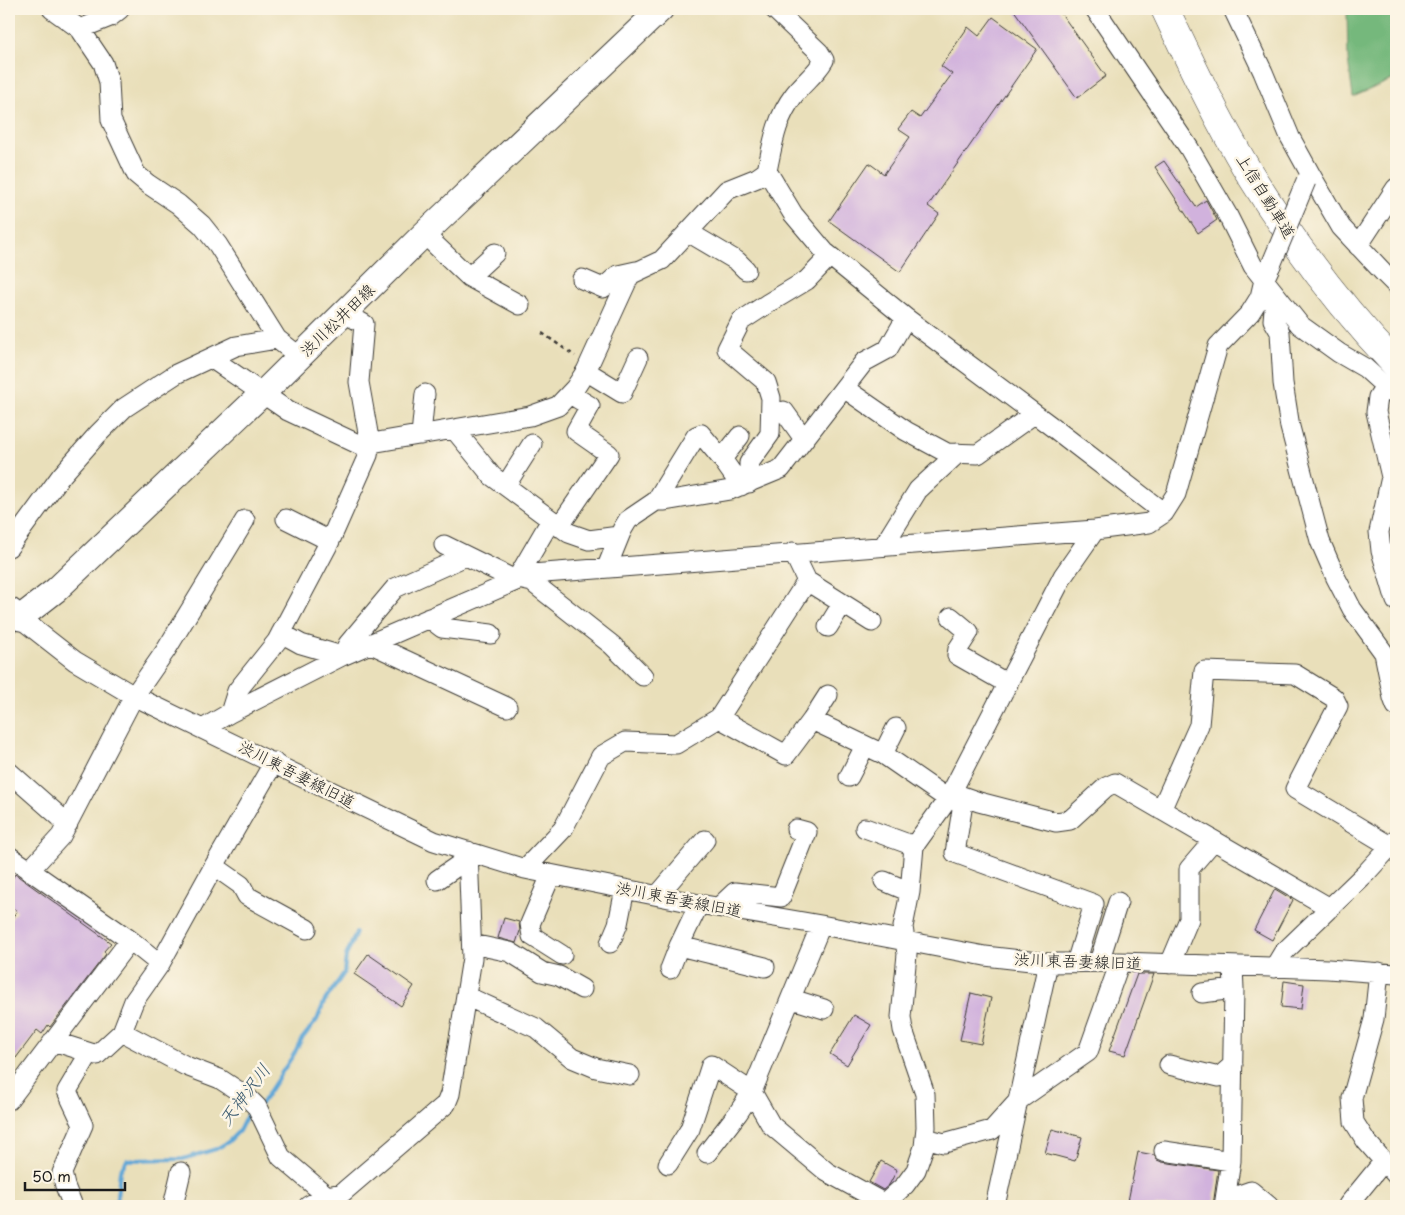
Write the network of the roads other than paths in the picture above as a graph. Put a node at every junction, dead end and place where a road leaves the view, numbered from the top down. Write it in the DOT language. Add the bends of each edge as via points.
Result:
graph roads {
  1 [pos="52,9"];
  2 [pos="120,9"];
  3 [pos="660,9"];
  4 [pos="774,9"];
  5 [pos="1095,9"];
  6 [pos="1165,9"];
  7 [pos="1181,9"];
  8 [pos="1233,9"];
  9 [pos="80,29"];
  10 [pos="767,171"];
  11 [pos="1309,179"];
  12 [pos="1396,188"];
  13 [pos="688,232"];
  14 [pos="424,234"];
  15 [pos="1358,246"];
  16 [pos="495,252"];
  17 [pos="830,256"];
  18 [pos="644,268"];
  19 [pos="746,270"];
  20 [pos="1268,272"];
  21 [pos="469,277"];
  22 [pos="582,279"];
  23 [pos="1396,285"];
  24 [pos="1280,301"];
  25 [pos="520,304"];
  26 [pos="346,314"];
  27 [pos="906,318"];
  28 [pos="277,339"];
  29 [pos="1396,340"];
  30 [pos="300,356"];
  31 [pos="211,358"];
  32 [pos="638,358"];
  33 [pos="587,368"];
  34 [pos="1393,382"];
  35 [pos="844,388"];
  36 [pos="263,393"];
  37 [pos="425,394"];
  38 [pos="570,394"];
  39 [pos="784,411"];
  40 [pos="1034,414"];
  41 [pos="454,429"];
  42 [pos="421,435"];
  43 [pos="740,436"];
  44 [pos="804,439"];
  45 [pos="370,444"];
  46 [pos="532,444"];
  47 [pos="958,453"];
  48 [pos="722,459"];
  49 [pos="745,484"];
  50 [pos="506,485"];
  51 [pos="656,501"];
  52 [pos="1164,513"];
  53 [pos="286,519"];
  54 [pos="245,520"];
  55 [pos="555,524"];
  56 [pos="1095,530"];
  57 [pos="619,536"];
  58 [pos="330,541"];
  59 [pos="444,545"];
  60 [pos="884,545"];
  61 [pos="9,547"];
  62 [pos="793,552"];
  63 [pos="466,556"];
  64 [pos="607,567"];
  65 [pos="516,580"];
  66 [pos="807,581"];
  67 [pos="1396,601"];
  68 [pos="842,604"];
  69 [pos="15,614"];
  70 [pos="951,617"];
  71 [pos="429,618"];
  72 [pos="872,622"];
  73 [pos="828,627"];
  74 [pos="281,633"];
  75 [pos="491,634"];
  76 [pos="370,644"];
  77 [pos="342,656"];
  78 [pos="642,676"];
  79 [pos="1008,684"];
  80 [pos="828,695"];
  81 [pos="134,696"];
  82 [pos="1396,706"];
  83 [pos="507,707"];
  84 [pos="230,713"];
  85 [pos="719,718"];
  86 [pos="812,720"];
  87 [pos="204,728"];
  88 [pos="896,728"];
  89 [pos="865,746"];
  90 [pos="883,754"];
  91 [pos="274,762"];
  92 [pos="9,772"];
  93 [pos="849,776"];
  94 [pos="956,798"];
  95 [pos="1161,810"];
  96 [pos="68,824"];
  97 [pos="865,828"];
  98 [pos="796,829"];
  99 [pos="706,840"];
  100 [pos="1213,841"];
  101 [pos="1393,843"];
  102 [pos="914,846"];
  103 [pos="468,851"];
  104 [pos="9,856"];
  105 [pos="214,866"];
  106 [pos="525,869"];
  107 [pos="29,871"];
  108 [pos="552,875"];
  109 [pos="437,880"];
  110 [pos="884,881"];
  111 [pos="625,889"];
  112 [pos="910,892"];
  113 [pos="658,895"];
  114 [pos="1118,902"];
  115 [pos="699,904"];
  116 [pos="719,907"];
  117 [pos="1330,908"];
  118 [pos="821,925"];
  119 [pos="306,928"];
  120 [pos="130,940"];
  121 [pos="906,942"];
  122 [pos="610,943"];
  123 [pos="472,944"];
  124 [pos="679,946"];
  125 [pos="562,954"];
  126 [pos="1098,962"];
  127 [pos="1120,962"];
  128 [pos="1048,963"];
  129 [pos="1076,963"];
  130 [pos="160,964"];
  131 [pos="1170,964"];
  132 [pos="1233,966"];
  133 [pos="765,967"];
  134 [pos="1274,968"];
  135 [pos="670,969"];
  136 [pos="1388,973"];
  137 [pos="582,988"];
  138 [pos="1234,989"];
  139 [pos="1202,993"];
  140 [pos="466,996"];
  141 [pos="792,998"];
  142 [pos="824,1009"];
  143 [pos="122,1032"];
  144 [pos="54,1041"];
  145 [pos="89,1054"];
  146 [pos="1169,1065"];
  147 [pos="1233,1065"];
  148 [pos="630,1075"];
  149 [pos="752,1092"];
  150 [pos="9,1100"];
  151 [pos="1019,1100"];
  152 [pos="925,1138"];
  153 [pos="1164,1151"];
  154 [pos="707,1153"];
  155 [pos="1232,1161"];
  156 [pos="668,1164"];
  157 [pos="1390,1168"];
  158 [pos="181,1172"];
  159 [pos="339,1198"];
  160 [pos="1224,1203"];
  161 [pos="1348,1205"];
  162 [pos="73,1206"];
  163 [pos="173,1206"];
  164 [pos="308,1206"];
  165 [pos="886,1206"];
  166 [pos="994,1206"];
  167 [pos="1269,1206"];
  1 -- 9 [label="street"];
  2 -- 9 [label="street" via="110,17"];
  3 -- 14 [label="main road, 渋川松井田線"];
  4 -- 10 [label="street" via="824,60 795,93 780,117"];
  5 -- 20 [label="street" via="1189,148 1253,266"];
  6 -- 34 [label="highway, 上信自動車道" via="1248,171 1294,242 1339,299"];
  7 -- 29 [label="highway, 上信自動車道" via="1259,162 1348,286"];
  8 -- 11 [label="street"];
  9 -- 28 [label="street" via="103,63 109,82 111,120 136,174 202,224"];
  10 -- 13 [label="street" via="727,190"];
  10 -- 17 [label="street" via="793,214"];
  11 -- 15 [label="street" via="1341,227"];
  11 -- 20 [label="street, bridge"];
  12 -- 15 [label="street"];
  13 -- 18 [label="street" via="662,260"];
  13 -- 19 [label="street" via="737,261"];
  14 -- 21 [label="street"];
  14 -- 26 [label="main road, 渋川松井田線"];
  15 -- 23 [label="street"];
  16 -- 21 [label="street"];
  17 -- 27 [label="street"];
  17 -- 49 [label="street" via="807,280 741,322 727,349 766,382 771,398 770,434 750,463"];
  18 -- 22 [label="street" via="618,275 603,288"];
  18 -- 33 [label="street" via="630,275"];
  20 -- 24 [label="street"];
  20 -- 52 [label="street" via="1260,297 1250,313 1218,346 1176,494"];
  21 -- 25 [label="street"];
  24 -- 34 [label="street" via="1300,325 1338,353"];
  24 -- 82 [label="street" via="1274,309 1274,320 1280,332 1283,383 1320,541 1352,609 1384,653"];
  26 -- 30 [label="main road, 渋川松井田線"];
  26 -- 45 [label="street" via="364,324 359,382"];
  27 -- 35 [label="street" via="888,349 864,362"];
  27 -- 40 [label="street"];
  28 -- 30 [label="street"];
  28 -- 31 [label="street" via="236,346"];
  30 -- 36 [label="main road, 渋川松井田線"];
  31 -- 36 [label="street"];
  31 -- 61 [label="street" via="176,374 124,408 61,476"];
  32 -- 33 [label="street" via="622,393"];
  33 -- 38 [label="street"];
  34 -- 67 [label="street" via="1378,397 1376,412 1391,477 1378,532"];
  35 -- 44 [label="street"];
  35 -- 47 [label="street" via="906,431 947,453"];
  36 -- 45 [label="street" via="288,410 360,445"];
  36 -- 69 [label="main road, 渋川松井田線" via="56,590"];
  37 -- 42 [label="street"];
  38 -- 41 [label="street" via="558,406 530,416"];
  38 -- 55 [label="street" via="590,406 576,431 610,454"];
  39 -- 44 [label="street"];
  40 -- 47 [label="street" via="978,454"];
  40 -- 52 [label="street"];
  41 -- 42 [label="street"];
  41 -- 50 [label="street" via="492,476"];
  42 -- 45 [label="street"];
  43 -- 48 [label="street"];
  44 -- 49 [label="street" via="781,469"];
  45 -- 58 [label="street"];
  46 -- 50 [label="street"];
  47 -- 60 [label="street" via="918,490"];
  48 -- 49 [label="street"];
  48 -- 51 [label="street" via="701,434 696,436"];
  49 -- 51 [label="street" via="730,490"];
  50 -- 55 [label="street"];
  51 -- 57 [label="street" via="628,520"];
  52 -- 56 [label="street" via="1149,523"];
  53 -- 58 [label="street"];
  54 -- 81 [label="street" via="166,650"];
  55 -- 57 [label="street" via="589,540"];
  55 -- 65 [label="street"];
  56 -- 60 [label="street"];
  56 -- 79 [label="street" via="1063,576"];
  57 -- 64 [label="street"];
  58 -- 74 [label="street"];
  59 -- 63 [label="street"];
  60 -- 62 [label="street"];
  62 -- 64 [label="street"];
  62 -- 66 [label="street"];
  63 -- 65 [label="street"];
  63 -- 77 [label="street" via="395,588 348,644"];
  64 -- 65 [label="street" via="532,574"];
  65 -- 71 [label="street"];
  65 -- 78 [label="street" via="532,582 612,645"];
  66 -- 68 [label="street"];
  66 -- 85 [label="street"];
  68 -- 72 [label="street"];
  68 -- 73 [label="street"];
  69 -- 81 [label="street, 渋川東吾妻線旧道" via="75,660"];
  70 -- 79 [label="street" via="969,632 957,655"];
  71 -- 75 [label="street" via="442,628"];
  71 -- 76 [label="street"];
  74 -- 77 [label="street" via="302,644"];
  74 -- 84 [label="street" via="237,691"];
  76 -- 77 [label="street"];
  76 -- 83 [label="street"];
  77 -- 84 [label="street"];
  79 -- 94 [label="street"];
  80 -- 86 [label="street"];
  81 -- 87 [label="street, 渋川東吾妻線旧道"];
  81 -- 96 [label="street"];
  84 -- 87 [label="street"];
  85 -- 86 [label="street" via="786,755"];
  85 -- 106 [label="street" via="676,744 625,742 601,756 563,829"];
  86 -- 89 [label="street"];
  87 -- 91 [label="street, 渋川東吾妻線旧道"];
  88 -- 90 [label="street"];
  89 -- 90 [label="street"];
  89 -- 93 [label="street"];
  90 -- 94 [label="street"];
  91 -- 103 [label="street, 渋川東吾妻線旧道" via="425,837"];
  91 -- 105 [label="street"];
  92 -- 96 [label="street"];
  94 -- 95 [label="street" via="1056,822 1070,820 1116,783"];
  94 -- 102 [label="street"];
  94 -- 129 [label="street" via="955,853 1094,904"];
  95 -- 100 [label="street"];
  95 -- 101 [label="street" via="1199,725 1204,671 1295,674 1334,698 1338,706 1295,789"];
  96 -- 107 [label="street"];
  97 -- 102 [label="street"];
  98 -- 116 [label="street" via="806,832 781,897 735,892"];
  99 -- 113 [label="street"];
  100 -- 117 [label="street"];
  100 -- 131 [label="street" via="1189,869 1189,919"];
  101 -- 117 [label="street"];
  102 -- 112 [label="street"];
  103 -- 106 [label="street, 渋川東吾妻線旧道"];
  103 -- 109 [label="street" via="463,862"];
  103 -- 123 [label="street"];
  104 -- 107 [label="street"];
  105 -- 119 [label="street" via="241,884 247,896"];
  105 -- 130 [label="street"];
  106 -- 108 [label="street, 渋川東吾妻線旧道"];
  107 -- 120 [label="street"];
  108 -- 111 [label="street, 渋川東吾妻線旧道"];
  108 -- 125 [label="street" via="530,924 532,936"];
  110 -- 112 [label="street"];
  111 -- 113 [label="street, 渋川東吾妻線旧道"];
  111 -- 122 [label="street" via="618,924"];
  112 -- 121 [label="street" via="903,927"];
  113 -- 115 [label="street, 渋川東吾妻線旧道"];
  114 -- 126 [label="street"];
  115 -- 116 [label="street, 渋川東吾妻線旧道"];
  115 -- 124 [label="street"];
  116 -- 118 [label="street, 渋川東吾妻線旧道"];
  117 -- 134 [label="street" via="1283,953"];
  118 -- 121 [label="street, 渋川東吾妻線旧道"];
  118 -- 141 [label="street"];
  120 -- 130 [label="street"];
  120 -- 144 [label="street"];
  121 -- 128 [label="street, 渋川東吾妻線旧道"];
  121 -- 152 [label="street" via="901,1018 925,1094"];
  123 -- 137 [label="street" via="510,952 542,972 559,976"];
  123 -- 140 [label="street"];
  124 -- 133 [label="street"];
  124 -- 135 [label="street"];
  126 -- 127 [label="street, 渋川東吾妻線旧道"];
  126 -- 129 [label="street, 渋川東吾妻線旧道"];
  127 -- 131 [label="street, 渋川東吾妻線旧道"];
  127 -- 151 [label="street" via="1088,1052"];
  128 -- 129 [label="street, 渋川東吾妻線旧道"];
  128 -- 151 [label="street"];
  130 -- 143 [label="street" via="134,1002"];
  131 -- 132 [label="street, 渋川東吾妻線旧道"];
  132 -- 134 [label="street, 渋川東吾妻線旧道"];
  132 -- 138 [label="street"];
  134 -- 136 [label="street, 渋川東吾妻線旧道"];
  136 -- 157 [label="street" via="1352,1098 1354,1122"];
  138 -- 139 [label="street"];
  138 -- 147 [label="street"];
  140 -- 148 [label="street" via="536,1028 572,1058 596,1068"];
  140 -- 159 [label="street" via="446,1104"];
  141 -- 142 [label="street"];
  141 -- 149 [label="street"];
  143 -- 145 [label="street" via="97,1055"];
  143 -- 159 [label="street" via="186,1066 220,1079 254,1104 282,1158"];
  144 -- 145 [label="street"];
  144 -- 150 [label="street"];
  145 -- 162 [label="street" via="68,1091 83,1125 62,1173"];
  146 -- 147 [label="street" via="1219,1077"];
  147 -- 155 [label="street"];
  149 -- 154 [label="street"];
  149 -- 156 [label="street" via="711,1065 690,1129"];
  149 -- 165 [label="street" via="771,1125 827,1172"];
  151 -- 152 [label="street" via="992,1130 944,1143"];
  151 -- 166 [label="street"];
  152 -- 165 [label="street" via="916,1170"];
  153 -- 155 [label="street"];
  155 -- 160 [label="street"];
  157 -- 161 [label="street"];
  158 -- 163 [label="street"];
  159 -- 164 [label="street"];
  160 -- 167 [label="street" via="1251,1191"];
}
